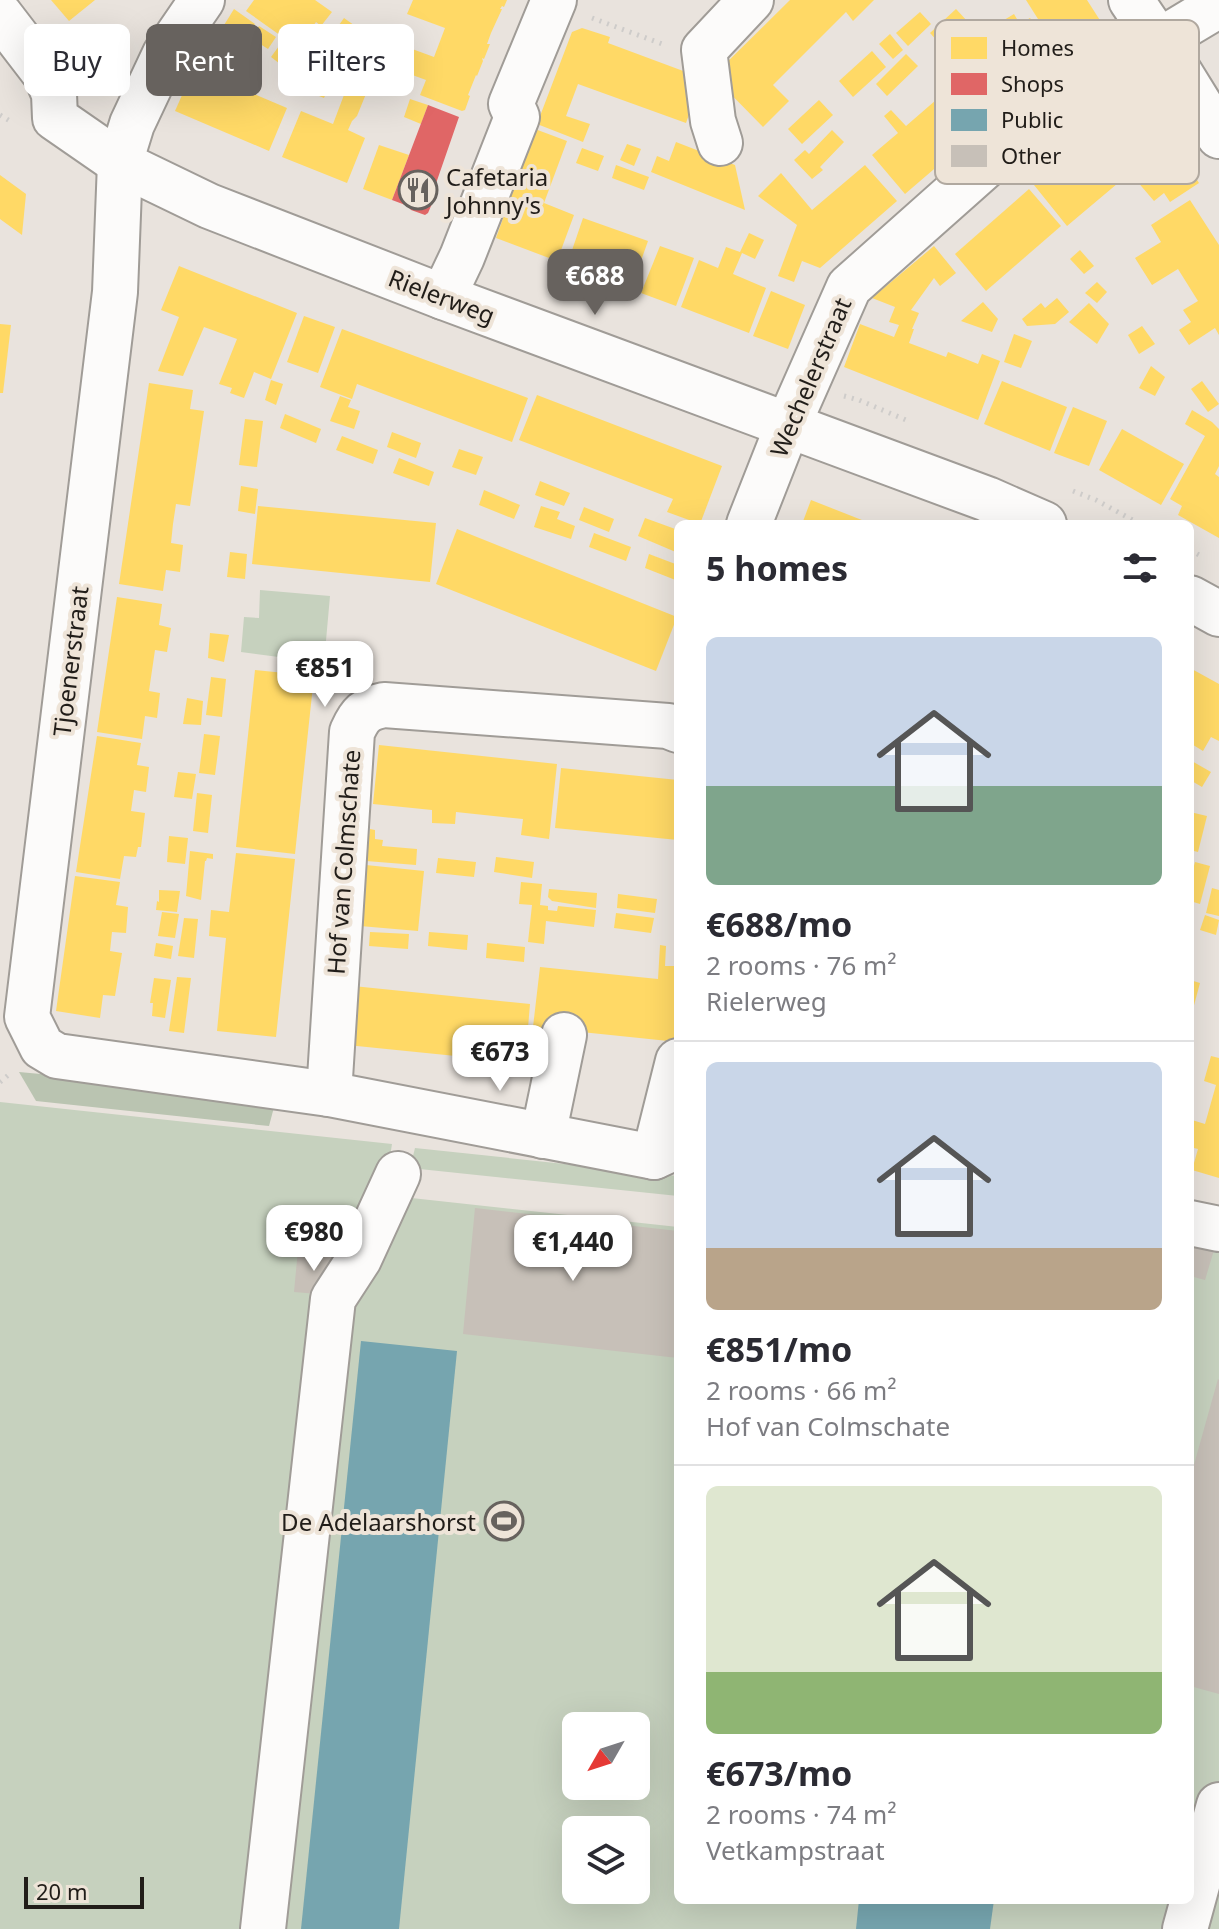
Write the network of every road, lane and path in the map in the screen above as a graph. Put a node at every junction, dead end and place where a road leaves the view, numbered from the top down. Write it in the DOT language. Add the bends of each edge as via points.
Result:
graph roads {
  1 [pos="202,0"];
  2 [pos="751,0"];
  3 [pos="553,2"];
  4 [pos="1219,5"];
  5 [pos="0,15"];
  6 [pos="1150,20"];
  7 [pos="704,50"];
  8 [pos="1199,105"];
  9 [pos="1219,136"];
  10 [pos="720,143"];
  11 [pos="120,163"];
  12 [pos="964,184"];
  13 [pos="443,297"];
  14 [pos="788,425"];
  15 [pos="751,520"];
  16 [pos="1035,520"];
  17 [pos="1194,600"];
  18 [pos="1219,614"];
  19 [pos="674,720"];
  20 [pos="564,1035"];
  21 [pos="674,1091"];
  22 [pos="329,1094"];
  23 [pos="543,1136"];
  24 [pos="666,1152"];
  25 [pos="398,1174"];
  26 [pos="1194,1224"];
  27 [pos="1219,1229"];
  28 [pos="1219,1805"];
  29 [pos="1194,1896"];
  30 [pos="1192,1904"];
  31 [pos="263,1929"];
  32 [pos="1185,1929"];
  1 -- 11 [label="street, Tjoenerstraat" via="165,54"];
  2 -- 7 [label="street"];
  3 -- 7 [label="path" via="685,53"];
  3 -- 13 [label="street" via="511,104 517,117"];
  4 -- 6 [label="street, Wechelerstraat"];
  5 -- 11 [label="street, Rielerweg" via="46,75 55,118"];
  7 -- 10 [label="street"];
  8 -- 9 [label="street"];
  11 -- 13 [label="street, Rielerweg" via="209,206"];
  11 -- 22 [label="street, Tjoenerstraat" via="115,292 27,1017 42,1047 57,1056"];
  12 -- 14 [label="street, Wechelerstraat" via="849,287"];
  13 -- 14 [label="street, Rielerweg"];
  14 -- 15 [label="street, Wechelerstraat"];
  14 -- 16 [label="street, Rielerweg"];
  17 -- 18 [label="street"];
  19 -- 22 [label="street, Hof van Colmschate" via="384,705 358,718 352,732"];
  20 -- 23 [label="street"];
  21 -- 24 [label="street"];
  22 -- 23 [label="street, Tjoenerstraat"];
  23 -- 24 [label="street, Tjoenerstraat"];
  25 -- 31 [label="street" via="359,1259 333,1299"];
  26 -- 27 [label="street"];
  28 -- 29 [label="street"];
  30 -- 32 [label="street"];
}
